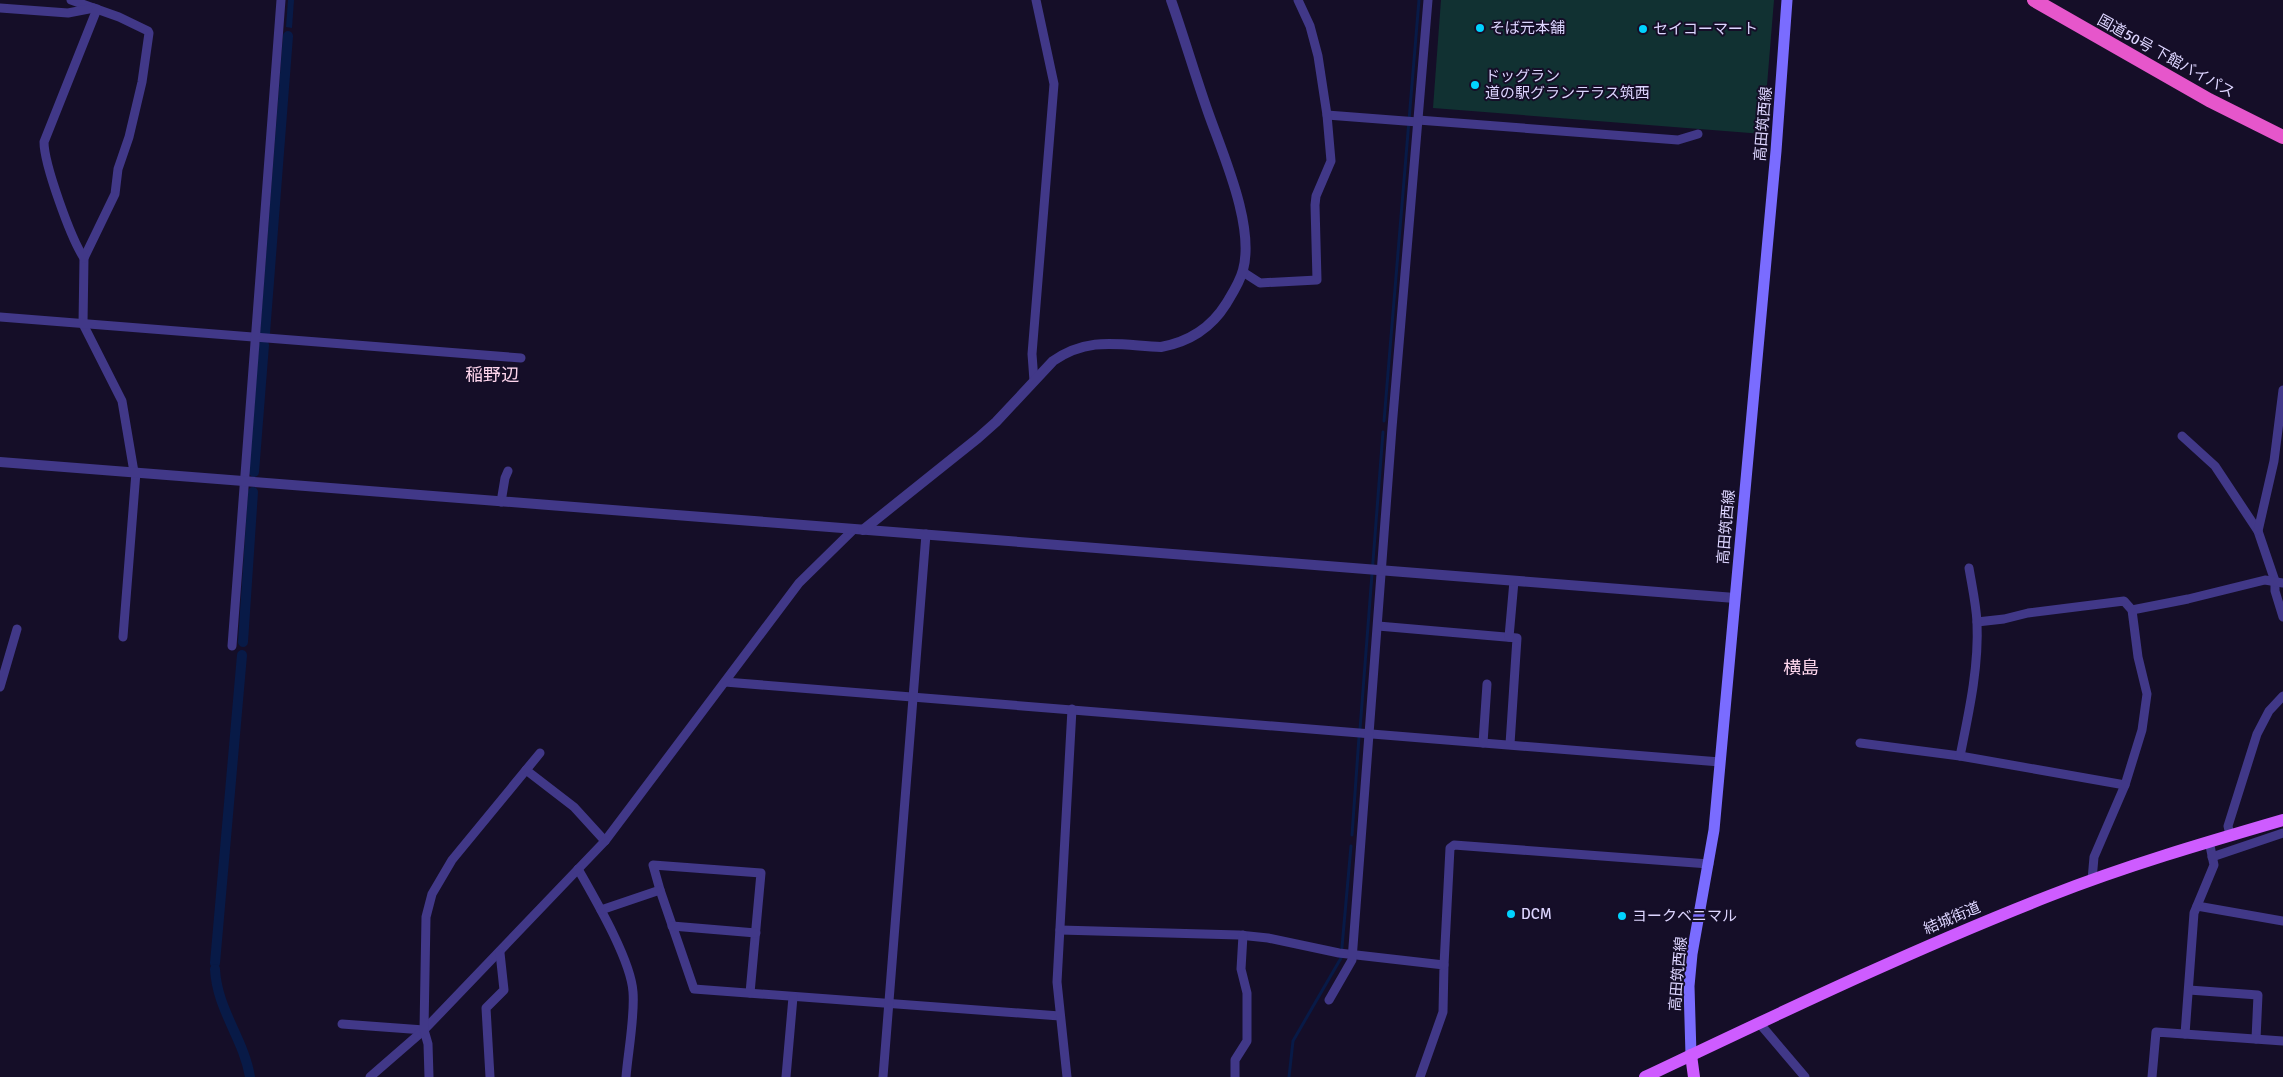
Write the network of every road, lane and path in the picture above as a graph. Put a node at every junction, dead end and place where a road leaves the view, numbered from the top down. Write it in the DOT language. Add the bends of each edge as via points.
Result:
graph roads {
  1 [pos="71,0"];
  2 [pos="281,0"];
  3 [pos="1036,0"];
  4 [pos="1171,0"];
  5 [pos="1298,0"];
  6 [pos="1428,0"];
  7 [pos="1787,0"];
  8 [pos="2034,0"];
  9 [pos="0,8"];
  10 [pos="96,8"];
  11 [pos="1327,115"];
  12 [pos="1414,121"];
  13 [pos="1698,134"];
  14 [pos="2283,137"];
  15 [pos="84,258"];
  16 [pos="1243,272"];
  17 [pos="0,317"];
  18 [pos="83,324"];
  19 [pos="254,339"];
  20 [pos="521,358"];
  21 [pos="1034,381"];
  22 [pos="2283,390"];
  23 [pos="2182,436"];
  24 [pos="0,462"];
  25 [pos="508,471"];
  26 [pos="135,472"];
  27 [pos="243,481"];
  28 [pos="501,502"];
  29 [pos="859,529"];
  30 [pos="2258,531"];
  31 [pos="926,534"];
  32 [pos="1969,568"];
  33 [pos="1376,570"];
  34 [pos="1514,581"];
  35 [pos="2279,582"];
  36 [pos="1735,598"];
  37 [pos="2132,610"];
  38 [pos="2283,617"];
  39 [pos="1977,622"];
  40 [pos="1378,626"];
  41 [pos="17,629"];
  42 [pos="1510,637"];
  43 [pos="123,638"];
  44 [pos="232,646"];
  45 [pos="725,682"];
  46 [pos="1488,684"];
  47 [pos="0,688"];
  48 [pos="2283,696"];
  49 [pos="912,698"];
  50 [pos="1072,709"];
  51 [pos="1368,734"];
  52 [pos="1483,743"];
  53 [pos="1860,743"];
  54 [pos="1510,744"];
  55 [pos="540,753"];
  56 [pos="1960,756"];
  57 [pos="1720,762"];
  58 [pos="526,770"];
  59 [pos="2125,785"];
  60 [pos="2278,828"];
  61 [pos="2230,835"];
  62 [pos="604,841"];
  63 [pos="2209,841"];
  64 [pos="2212,857"];
  65 [pos="1709,864"];
  66 [pos="578,869"];
  67 [pos="2092,880"];
  68 [pos="660,890"];
  69 [pos="2197,906"];
  70 [pos="601,910"];
  71 [pos="2283,921"];
  72 [pos="672,926"];
  73 [pos="1060,930"];
  74 [pos="756,933"];
  75 [pos="1243,935"];
  76 [pos="500,953"];
  77 [pos="1346,953"];
  78 [pos="1444,966"];
  79 [pos="2188,990"];
  80 [pos="750,993"];
  81 [pos="793,997"];
  82 [pos="1329,1000"];
  83 [pos="888,1004"];
  84 [pos="1060,1016"];
  85 [pos="342,1024"];
  86 [pos="1760,1024"];
  87 [pos="424,1030"];
  88 [pos="2186,1034"];
  89 [pos="2256,1039"];
  90 [pos="2283,1041"];
  91 [pos="1691,1055"];
  92 [pos="370,1077"];
  93 [pos="429,1077"];
  94 [pos="490,1077"];
  95 [pos="626,1077"];
  96 [pos="786,1077"];
  97 [pos="883,1077"];
  98 [pos="1067,1077"];
  99 [pos="1235,1077"];
  100 [pos="1420,1077"];
  101 [pos="1644,1077"];
  102 [pos="1694,1077"];
  103 [pos="1805,1077"];
  104 [pos="2152,1077"];
  1 -- 10 [label="street"];
  2 -- 19 [label="street"];
  3 -- 21 [label="street" via="1054,84 1032,354"];
  4 -- 16 [label="street" via="1234,185 1246,234"];
  5 -- 11 [label="street" via="1310,26 1318,56"];
  6 -- 12 [label="street"];
  7 -- 36 [label="main road, 高田筑西線"];
  8 -- 14 [label="highway, 国道50号 下館バイパス" via="2209,100"];
  9 -- 10 [label="street" via="68,13"];
  10 -- 15 [label="street" via="44,142 46,158 70,232"];
  10 -- 15 [label="street" via="150,33 130,138 118,169 115,194"];
  11 -- 12 [label="street"];
  11 -- 16 [label="street" via="1331,161 1316,196 1317,280 1260,283"];
  12 -- 13 [label="street" via="1678,140"];
  12 -- 33 [label="street"];
  15 -- 18 [label="street"];
  16 -- 21 [label="street" via="1221,312 1198,333 1161,347 1098,343 1077,347 1053,361"];
  17 -- 18 [label="street"];
  18 -- 19 [label="street"];
  18 -- 26 [label="street" via="122,400"];
  19 -- 20 [label="street"];
  19 -- 27 [label="street"];
  21 -- 29 [label="street" via="978,438"];
  22 -- 30 [label="street" via="2274,461"];
  23 -- 30 [label="street" via="2215,466"];
  24 -- 26 [label="street"];
  25 -- 28 [label="street"];
  26 -- 27 [label="street"];
  26 -- 43 [label="street"];
  27 -- 28 [label="street"];
  27 -- 44 [label="street"];
  28 -- 29 [label="street"];
  29 -- 31 [label="street"];
  29 -- 45 [label="street" via="799,583"];
  30 -- 35 [label="street"];
  31 -- 33 [label="street"];
  31 -- 49 [label="street"];
  32 -- 39 [label="street"];
  33 -- 34 [label="street"];
  33 -- 40 [label="street"];
  34 -- 36 [label="street"];
  34 -- 42 [label="street"];
  35 -- 37 [label="street" via="2265,580"];
  35 -- 38 [label="street" via="2275,590"];
  36 -- 57 [label="main road, 高田筑西線"];
  37 -- 39 [label="street" via="2124,601"];
  37 -- 59 [label="street" via="2147,694 2142,730"];
  39 -- 56 [label="street" via="1972,697"];
  40 -- 42 [label="street"];
  40 -- 51 [label="street"];
  41 -- 47 [label="street"];
  42 -- 54 [label="street" via="1518,641"];
  45 -- 49 [label="street"];
  45 -- 62 [label="street"];
  46 -- 52 [label="street"];
  48 -- 61 [label="street" via="2269,711 2257,734 2228,826"];
  49 -- 50 [label="street"];
  49 -- 83 [label="street"];
  50 -- 51 [label="street"];
  50 -- 73 [label="street"];
  51 -- 52 [label="street"];
  51 -- 77 [label="street"];
  52 -- 54 [label="street"];
  53 -- 56 [label="street"];
  54 -- 57 [label="street"];
  55 -- 58 [label="street"];
  56 -- 59 [label="street"];
  57 -- 65 [label="main road, 高田筑西線"];
  58 -- 62 [label="street" via="574,807"];
  58 -- 87 [label="street" via="452,860 432,894 426,918"];
  59 -- 67 [label="street" via="2094,857"];
  60 -- 61 [label="main road, 結城街道"];
  60 -- 64 [label="street"];
  61 -- 63 [label="main road, 結城街道"];
  62 -- 66 [label="street"];
  63 -- 64 [label="street"];
  63 -- 67 [label="main road, 結城街道"];
  64 -- 69 [label="street" via="2214,865"];
  65 -- 78 [label="street" via="1454,845 1450,848"];
  65 -- 91 [label="main road, 高田筑西線" via="1692,954 1689,986"];
  66 -- 70 [label="street"];
  66 -- 76 [label="street"];
  67 -- 86 [label="main road, 結城街道" via="1886,964"];
  68 -- 70 [label="street"];
  68 -- 72 [label="street"];
  68 -- 74 [label="street" via="653,865 761,873"];
  69 -- 71 [label="street"];
  69 -- 79 [label="street"];
  70 -- 95 [label="street" via="628,970 633,992"];
  72 -- 74 [label="street"];
  72 -- 80 [label="street" via="694,989"];
  73 -- 75 [label="street"];
  73 -- 84 [label="street" via="1057,982"];
  74 -- 80 [label="street"];
  75 -- 77 [label="street"];
  75 -- 99 [label="street" via="1241,969 1247,993 1247,1041 1235,1060"];
  76 -- 87 [label="street"];
  76 -- 94 [label="street" via="504,990 486,1008"];
  77 -- 78 [label="street"];
  77 -- 82 [label="street" via="1352,960"];
  78 -- 100 [label="street" via="1443,1012"];
  79 -- 88 [label="street"];
  79 -- 89 [label="street" via="2258,995"];
  80 -- 81 [label="street"];
  81 -- 83 [label="street"];
  81 -- 96 [label="street"];
  83 -- 84 [label="street"];
  83 -- 97 [label="street"];
  84 -- 98 [label="street"];
  85 -- 87 [label="street"];
  86 -- 91 [label="main road, 結城街道"];
  86 -- 103 [label="street"];
  87 -- 92 [label="street"];
  87 -- 93 [label="street"];
  88 -- 89 [label="street"];
  88 -- 104 [label="street" via="2156,1032"];
  89 -- 90 [label="street"];
  91 -- 101 [label="main road, 結城街道"];
  91 -- 102 [label="main road"];
}
